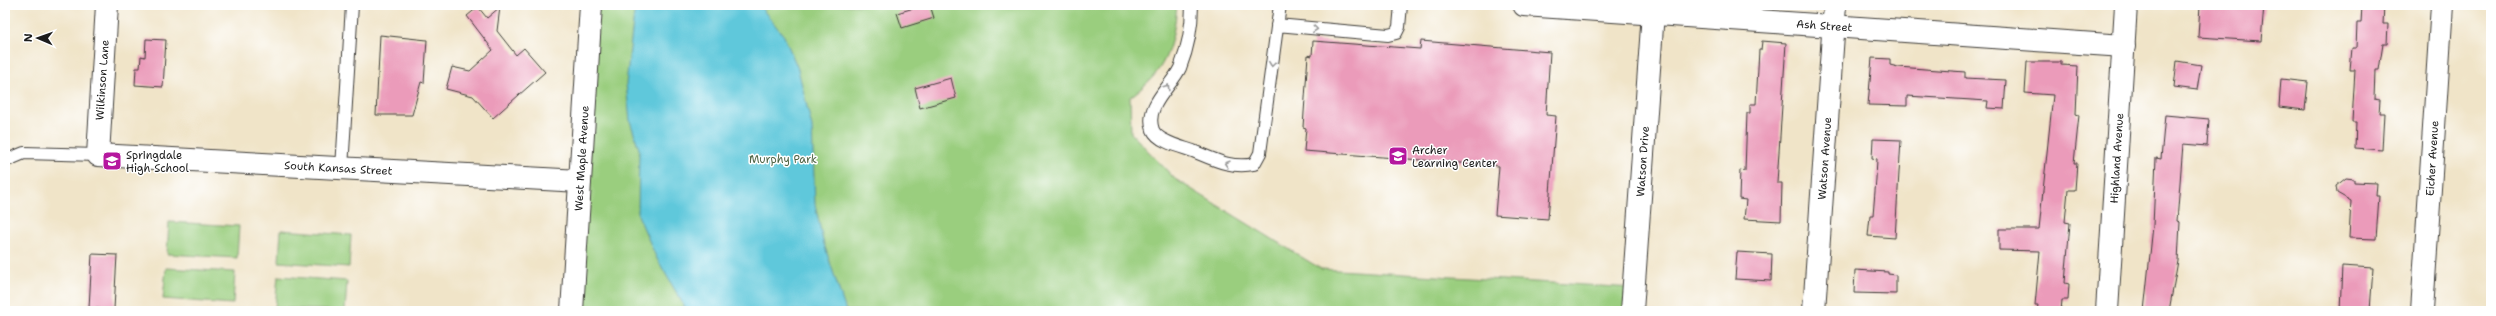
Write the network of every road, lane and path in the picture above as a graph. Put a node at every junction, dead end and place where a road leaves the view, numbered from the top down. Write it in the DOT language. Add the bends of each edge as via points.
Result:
graph roads {
  1 [pos="107,5"];
  2 [pos="352,5"];
  3 [pos="591,5"];
  4 [pos="1192,5"];
  5 [pos="1280,5"];
  6 [pos="1401,5"];
  7 [pos="1524,5"];
  8 [pos="2126,5"];
  9 [pos="2442,5"];
  10 [pos="1572,6"];
  11 [pos="1652,12"];
  12 [pos="1834,15"];
  13 [pos="1277,25"];
  14 [pos="2124,46"];
  15 [pos="98,155"];
  16 [pos="5,161"];
  17 [pos="342,168"];
  18 [pos="580,181"];
  19 [pos="572,311"];
  20 [pos="1632,311"];
  21 [pos="1814,311"];
  22 [pos="2106,311"];
  23 [pos="2422,311"];
  1 -- 15 [label="street, Wilkinson Lane"];
  2 -- 17 [label="lane"];
  3 -- 18 [label="street, West Maple Avenue"];
  13 -- 4 [label="lane, one-way" via="1260,153 1254,164 1230,166 1163,140 1154,131 1151,120 1154,107 1180,68 1192,29"];
  5 -- 13 [label="lane"];
  13 -- 6 [label="lane, one-way" via="1388,35 1396,33 1399,27"];
  7 -- 10 [label="street, Ash Street"];
  8 -- 14 [label="street, Highland Avenue"];
  9 -- 23 [label="street, Eicher Avenue"];
  10 -- 11 [label="street, Ash Street"];
  11 -- 12 [label="street, Ash Street"];
  11 -- 20 [label="street, Watson Drive"];
  12 -- 14 [label="street, Ash Street"];
  12 -- 21 [label="street, Watson Avenue"];
  14 -- 22 [label="street, Highland Avenue"];
  15 -- 16 [label="lane" via="24,153"];
  15 -- 17 [label="street, South Kansas Street"];
  17 -- 18 [label="street, South Kansas Street"];
  18 -- 19 [label="street, West Maple Avenue"];
}
